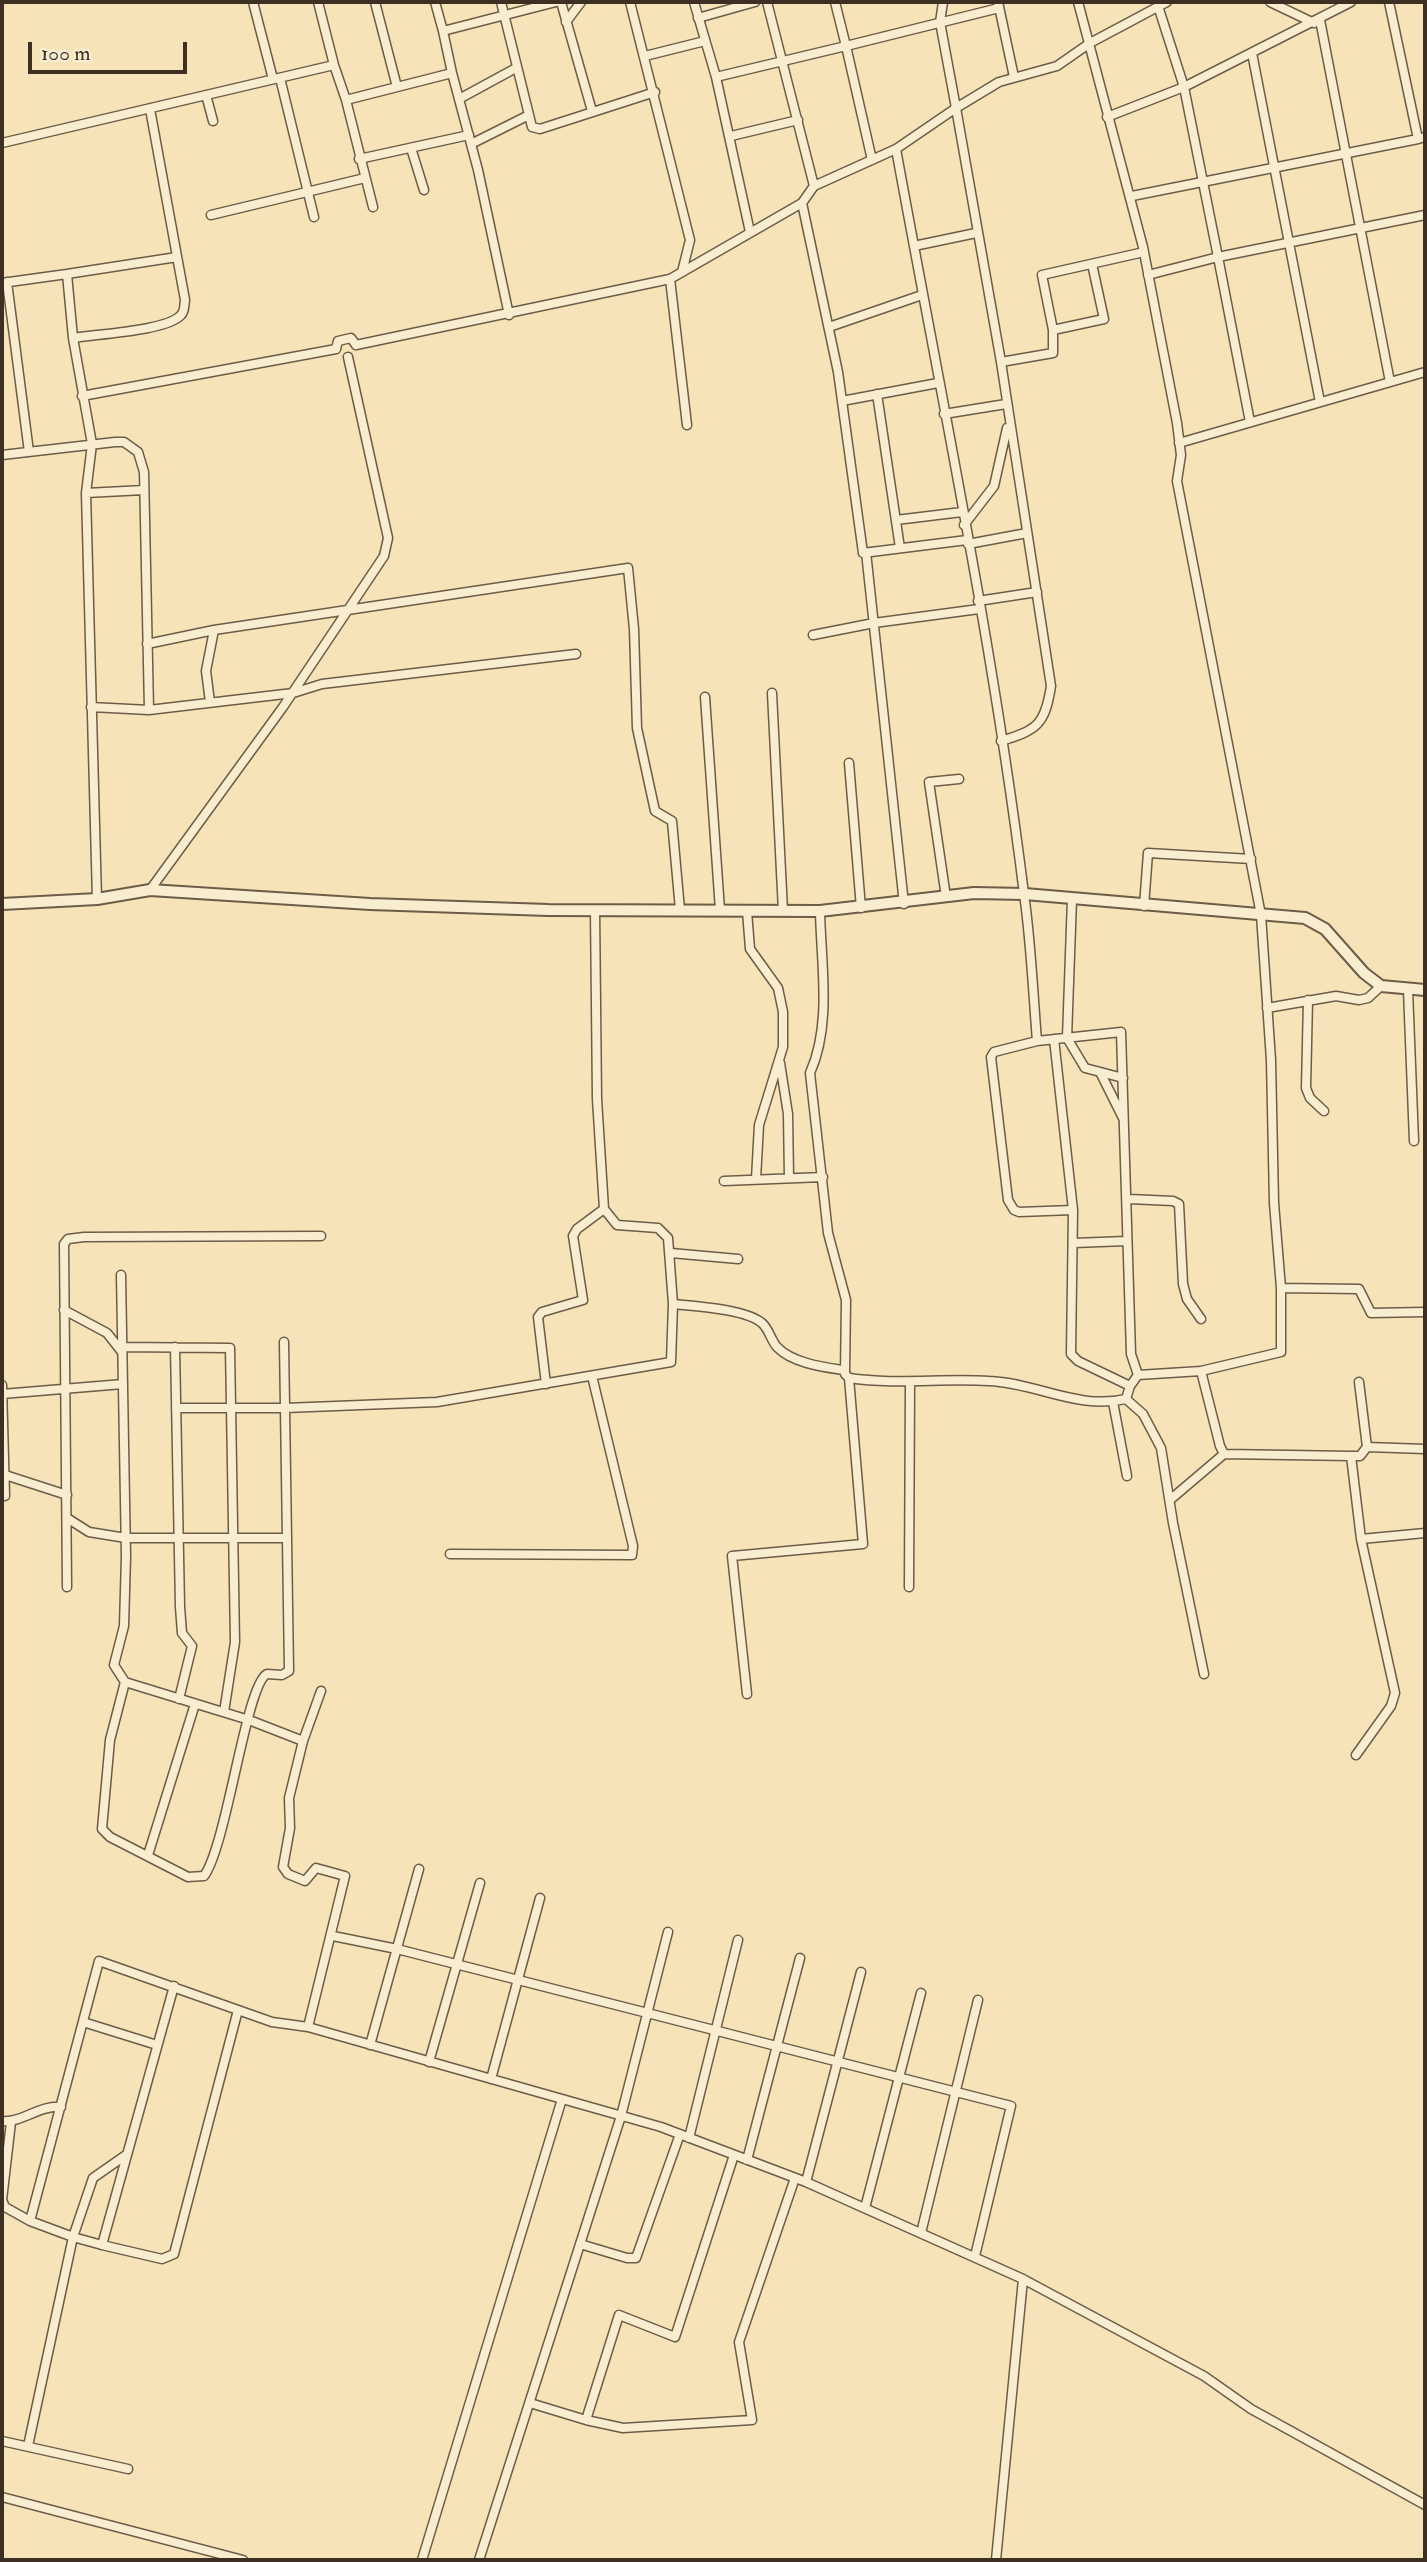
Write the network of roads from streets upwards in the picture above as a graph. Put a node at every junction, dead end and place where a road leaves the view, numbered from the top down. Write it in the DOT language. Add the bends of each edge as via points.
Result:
graph roads {
  1 [pos="253,2"];
  2 [pos="318,2"];
  3 [pos="375,2"];
  4 [pos="435,2"];
  5 [pos="501,2"];
  6 [pos="558,2"];
  7 [pos="581,2"];
  8 [pos="631,2"];
  9 [pos="694,2"];
  10 [pos="755,2"];
  11 [pos="767,2"];
  12 [pos="835,2"];
  13 [pos="943,2"];
  14 [pos="1078,2"];
  15 [pos="1167,2"];
  16 [pos="1270,2"];
  17 [pos="1351,2"];
  18 [pos="1389,2"];
  19 [pos="998,5"];
  20 [pos="1158,6"];
  21 [pos="504,14"];
  22 [pos="698,18"];
  23 [pos="1317,21"];
  24 [pos="566,22"];
  25 [pos="940,22"];
  26 [pos="443,31"];
  27 [pos="705,41"];
  28 [pos="1090,43"];
  29 [pos="846,46"];
  30 [pos="1252,53"];
  31 [pos="645,56"];
  32 [pos="783,62"];
  33 [pos="334,65"];
  34 [pos="516,68"];
  35 [pos="452,73"];
  36 [pos="716,77"];
  37 [pos="1014,77"];
  38 [pos="277,79"];
  39 [pos="1184,86"];
  40 [pos="397,87"];
  41 [pos="655,92"];
  42 [pos="206,95"];
  43 [pos="459,99"];
  44 [pos="346,100"];
  45 [pos="150,108"];
  46 [pos="956,108"];
  47 [pos="592,111"];
  48 [pos="527,116"];
  49 [pos="1107,117"];
  50 [pos="798,120"];
  51 [pos="213,121"];
  52 [pos="731,136"];
  53 [pos="1422,138"];
  54 [pos="470,140"];
  55 [pos="2,143"];
  56 [pos="411,148"];
  57 [pos="896,149"];
  58 [pos="1347,152"];
  59 [pos="359,159"];
  60 [pos="872,160"];
  61 [pos="1275,167"];
  62 [pos="365,178"];
  63 [pos="1202,181"];
  64 [pos="814,186"];
  65 [pos="424,190"];
  66 [pos="308,191"];
  67 [pos="1132,196"];
  68 [pos="802,203"];
  69 [pos="373,207"];
  70 [pos="211,215"];
  71 [pos="1425,215"];
  72 [pos="314,217"];
  73 [pos="1362,228"];
  74 [pos="750,232"];
  75 [pos="976,233"];
  76 [pos="1290,243"];
  77 [pos="914,246"];
  78 [pos="1144,252"];
  79 [pos="177,257"];
  80 [pos="1218,257"];
  81 [pos="1093,264"];
  82 [pos="682,272"];
  83 [pos="67,274"];
  84 [pos="1148,275"];
  85 [pos="670,279"];
  86 [pos="5,283"];
  87 [pos="922,295"];
  88 [pos="509,315"];
  89 [pos="828,327"];
  90 [pos="1053,330"];
  91 [pos="73,338"];
  92 [pos="356,345"];
  93 [pos="336,349"];
  94 [pos="348,357"];
  95 [pos="1001,362"];
  96 [pos="1425,372"];
  97 [pos="1390,382"];
  98 [pos="938,383"];
  99 [pos="877,394"];
  100 [pos="82,396"];
  101 [pos="842,401"];
  102 [pos="1320,402"];
  103 [pos="1006,404"];
  104 [pos="944,414"];
  105 [pos="1009,420"];
  106 [pos="1250,422"];
  107 [pos="687,425"];
  108 [pos="1179,443"];
  109 [pos="92,444"];
  110 [pos="29,452"];
  111 [pos="2,455"];
  112 [pos="144,490"];
  113 [pos="86,493"];
  114 [pos="962,512"];
  115 [pos="896,520"];
  116 [pos="964,525"];
  117 [pos="1027,533"];
  118 [pos="967,542"];
  119 [pos="900,548"];
  120 [pos="866,552"];
  121 [pos="1037,592"];
  122 [pos="979,605"];
  123 [pos="348,610"];
  124 [pos="874,623"];
  125 [pos="214,630"];
  126 [pos="813,635"];
  127 [pos="147,644"];
  128 [pos="576,654"];
  129 [pos="293,693"];
  130 [pos="772,693"];
  131 [pos="705,697"];
  132 [pos="210,702"];
  133 [pos="91,707"];
  134 [pos="149,710"];
  135 [pos="1001,741"];
  136 [pos="849,762"];
  137 [pos="959,779"];
  138 [pos="1251,859"];
  139 [pos="150,890"];
  140 [pos="1025,894"];
  141 [pos="946,897"];
  142 [pos="97,899"];
  143 [pos="1072,899"];
  144 [pos="2,904"];
  145 [pos="904,904"];
  146 [pos="1144,906"];
  147 [pos="861,908"];
  148 [pos="595,910"];
  149 [pos="680,910"];
  150 [pos="720,910"];
  151 [pos="747,911"];
  152 [pos="783,911"];
  153 [pos="820,911"];
  154 [pos="1261,915"];
  155 [pos="1381,986"];
  156 [pos="1408,990"];
  157 [pos="1425,990"];
  158 [pos="1308,1000"];
  159 [pos="1267,1008"];
  160 [pos="1067,1038"];
  161 [pos="1054,1039"];
  162 [pos="1037,1041"];
  163 [pos="780,1060"];
  164 [pos="1101,1073"];
  165 [pos="1123,1078"];
  166 [pos="1324,1111"];
  167 [pos="1124,1120"];
  168 [pos="1414,1141"];
  169 [pos="823,1177"];
  170 [pos="789,1178"];
  171 [pos="756,1180"];
  172 [pos="724,1181"];
  173 [pos="1129,1199"];
  174 [pos="604,1209"];
  175 [pos="1073,1210"];
  176 [pos="321,1236"];
  177 [pos="1126,1241"];
  178 [pos="1074,1243"];
  179 [pos="671,1254"];
  180 [pos="738,1259"];
  181 [pos="121,1275"];
  182 [pos="1281,1288"];
  183 [pos="673,1304"];
  184 [pos="64,1310"];
  185 [pos="1425,1312"];
  186 [pos="1201,1320"];
  187 [pos="284,1342"];
  188 [pos="175,1347"];
  189 [pos="122,1349"];
  190 [pos="1201,1371"];
  191 [pos="846,1374"];
  192 [pos="592,1376"];
  193 [pos="1138,1376"];
  194 [pos="909,1382"];
  195 [pos="1359,1382"];
  196 [pos="123,1384"];
  197 [pos="547,1384"];
  198 [pos="2,1385"];
  199 [pos="1130,1386"];
  200 [pos="67,1388"];
  201 [pos="2,1394"];
  202 [pos="1126,1399"];
  203 [pos="1113,1402"];
  204 [pos="176,1408"];
  205 [pos="285,1408"];
  206 [pos="231,1409"];
  207 [pos="1367,1447"];
  208 [pos="1425,1449"];
  209 [pos="1224,1454"];
  210 [pos="1351,1456"];
  211 [pos="4,1476"];
  212 [pos="1127,1476"];
  213 [pos="67,1495"];
  214 [pos="5,1496"];
  215 [pos="1171,1499"];
  216 [pos="67,1518"];
  217 [pos="1425,1533"];
  218 [pos="126,1538"];
  219 [pos="180,1538"];
  220 [pos="233,1538"];
  221 [pos="286,1538"];
  222 [pos="1362,1539"];
  223 [pos="450,1554"];
  224 [pos="67,1587"];
  225 [pos="909,1587"];
  226 [pos="1204,1674"];
  227 [pos="125,1682"];
  228 [pos="321,1691"];
  229 [pos="747,1694"];
  230 [pos="179,1699"];
  231 [pos="195,1703"];
  232 [pos="224,1712"];
  233 [pos="249,1720"];
  234 [pos="303,1741"];
  235 [pos="1356,1755"];
  236 [pos="148,1855"];
  237 [pos="419,1869"];
  238 [pos="480,1883"];
  239 [pos="540,1898"];
  240 [pos="668,1932"];
  241 [pos="333,1936"];
  242 [pos="738,1940"];
  243 [pos="397,1949"];
  244 [pos="800,1958"];
  245 [pos="457,1964"];
  246 [pos="861,1972"];
  247 [pos="518,1980"];
  248 [pos="174,1986"];
  249 [pos="921,1993"];
  250 [pos="978,2000"];
  251 [pos="238,2010"];
  252 [pos="647,2013"];
  253 [pos="83,2022"];
  254 [pos="308,2027"];
  255 [pos="716,2030"];
  256 [pos="157,2045"];
  257 [pos="370,2045"];
  258 [pos="777,2046"];
  259 [pos="838,2060"];
  260 [pos="429,2062"];
  261 [pos="899,2077"];
  262 [pos="491,2079"];
  263 [pos="956,2092"];
  264 [pos="562,2099"];
  265 [pos="61,2106"];
  266 [pos="621,2116"];
  267 [pos="6,2122"];
  268 [pos="684,2136"];
  269 [pos="126,2155"];
  270 [pos="734,2155"];
  271 [pos="747,2160"];
  272 [pos="795,2178"];
  273 [pos="806,2182"];
  274 [pos="864,2208"];
  275 [pos="30,2221"];
  276 [pos="921,2233"];
  277 [pos="73,2237"];
  278 [pos="580,2244"];
  279 [pos="102,2245"];
  280 [pos="975,2256"];
  281 [pos="1023,2279"];
  282 [pos="530,2403"];
  283 [pos="586,2420"];
  284 [pos="2,2441"];
  285 [pos="28,2446"];
  286 [pos="128,2469"];
  287 [pos="2,2497"];
  288 [pos="1425,2505"];
  289 [pos="243,2560"];
  290 [pos="422,2560"];
  291 [pos="479,2560"];
  292 [pos="996,2560"];
  1 -- 38 [label="street"];
  2 -- 33 [label="street"];
  3 -- 40 [label="street"];
  4 -- 26 [label="street"];
  5 -- 21 [label="street"];
  6 -- 21 [label="street"];
  6 -- 24 [label="street"];
  7 -- 24 [label="street"];
  8 -- 31 [label="street"];
  9 -- 22 [label="street"];
  10 -- 22 [label="street"];
  11 -- 32 [label="street"];
  12 -- 29 [label="street"];
  13 -- 25 [label="street"];
  14 -- 28 [label="street"];
  15 -- 20 [label="street"];
  16 -- 23 [label="street"];
  17 -- 23 [label="street"];
  18 -- 53 [label="street"];
  19 -- 25 [label="street"];
  19 -- 37 [label="street"];
  20 -- 28 [label="street"];
  20 -- 39 [label="street"];
  21 -- 26 [label="street"];
  21 -- 34 [label="street"];
  22 -- 27 [label="street"];
  23 -- 30 [label="street"];
  23 -- 58 [label="street"];
  24 -- 47 [label="street"];
  25 -- 29 [label="street"];
  25 -- 46 [label="street"];
  26 -- 35 [label="street"];
  27 -- 31 [label="street"];
  27 -- 36 [label="street"];
  28 -- 37 [label="street" via="1048,71"];
  28 -- 49 [label="street"];
  29 -- 32 [label="street"];
  29 -- 60 [label="street"];
  30 -- 39 [label="street"];
  30 -- 61 [label="street"];
  31 -- 41 [label="street"];
  32 -- 36 [label="street"];
  32 -- 50 [label="street"];
  33 -- 38 [label="street"];
  33 -- 44 [label="street"];
  34 -- 43 [label="street"];
  34 -- 48 [label="street"];
  35 -- 40 [label="street"];
  35 -- 43 [label="street"];
  36 -- 52 [label="street"];
  37 -- 46 [label="street"];
  38 -- 42 [label="street"];
  38 -- 66 [label="street"];
  39 -- 49 [label="street"];
  39 -- 63 [label="street"];
  40 -- 44 [label="street"];
  41 -- 47 [label="street"];
  41 -- 82 [label="street" via="690,240"];
  42 -- 45 [label="street"];
  42 -- 51 [label="street"];
  43 -- 54 [label="street"];
  44 -- 59 [label="street"];
  45 -- 55 [label="street"];
  45 -- 79 [label="street"];
  46 -- 57 [label="street"];
  46 -- 75 [label="street"];
  47 -- 48 [label="street" via="540,129 532,127"];
  48 -- 54 [label="street"];
  49 -- 67 [label="street"];
  50 -- 52 [label="street"];
  50 -- 64 [label="street"];
  52 -- 74 [label="street"];
  53 -- 58 [label="street"];
  54 -- 56 [label="street"];
  54 -- 88 [label="street"];
  56 -- 59 [label="street"];
  56 -- 65 [label="street"];
  57 -- 60 [label="street"];
  57 -- 77 [label="street"];
  58 -- 61 [label="street"];
  58 -- 73 [label="street"];
  59 -- 62 [label="street"];
  60 -- 64 [label="street"];
  61 -- 63 [label="street"];
  61 -- 76 [label="street"];
  62 -- 66 [label="street"];
  62 -- 69 [label="street"];
  63 -- 67 [label="street"];
  63 -- 80 [label="street"];
  64 -- 68 [label="street"];
  66 -- 70 [label="street"];
  66 -- 72 [label="street"];
  67 -- 78 [label="street"];
  68 -- 74 [label="street"];
  68 -- 89 [label="street"];
  71 -- 73 [label="street"];
  73 -- 76 [label="street"];
  73 -- 97 [label="street"];
  74 -- 82 [label="street"];
  75 -- 77 [label="street"];
  75 -- 95 [label="street"];
  76 -- 80 [label="street"];
  76 -- 102 [label="street"];
  77 -- 87 [label="street"];
  78 -- 81 [label="street"];
  78 -- 84 [label="street"];
  79 -- 83 [label="street"];
  79 -- 91 [label="street" via="185,300 179,318"];
  80 -- 84 [label="street"];
  80 -- 106 [label="street"];
  81 -- 90 [label="street" via="1104,318"];
  81 -- 90 [label="street" via="1042,275"];
  82 -- 85 [label="street"];
  83 -- 86 [label="street"];
  83 -- 91 [label="street"];
  84 -- 108 [label="street"];
  85 -- 88 [label="street"];
  85 -- 107 [label="street"];
  86 -- 110 [label="street"];
  87 -- 89 [label="street"];
  87 -- 98 [label="street"];
  88 -- 92 [label="street"];
  89 -- 101 [label="street"];
  90 -- 95 [label="street" via="1053,353"];
  91 -- 100 [label="street"];
  92 -- 93 [label="street" via="351,338 344,338"];
  92 -- 94 [label="street" via="355,353"];
  93 -- 94 [label="street"];
  93 -- 100 [label="street"];
  94 -- 123 [label="street" via="388,538 384,556"];
  95 -- 103 [label="street"];
  96 -- 97 [label="street"];
  97 -- 102 [label="street"];
  98 -- 99 [label="street"];
  98 -- 104 [label="street"];
  99 -- 101 [label="street"];
  99 -- 115 [label="street"];
  100 -- 109 [label="street"];
  101 -- 120 [label="street"];
  102 -- 106 [label="street"];
  103 -- 104 [label="street"];
  103 -- 105 [label="street"];
  104 -- 114 [label="street"];
  105 -- 116 [label="street" via="994,486"];
  105 -- 117 [label="street"];
  106 -- 108 [label="street"];
  108 -- 138 [label="street" via="1177,481"];
  109 -- 110 [label="street"];
  109 -- 112 [label="street" via="124,442 132,446 142,460"];
  109 -- 113 [label="street"];
  110 -- 111 [label="street"];
  112 -- 113 [label="street"];
  112 -- 127 [label="street"];
  113 -- 133 [label="street"];
  114 -- 115 [label="street"];
  114 -- 116 [label="street"];
  115 -- 119 [label="street"];
  116 -- 118 [label="street"];
  117 -- 118 [label="street"];
  117 -- 121 [label="street"];
  118 -- 119 [label="street"];
  118 -- 122 [label="street"];
  119 -- 120 [label="street"];
  120 -- 124 [label="street"];
  121 -- 122 [label="street"];
  121 -- 135 [label="street" via="1049,698 1038,725"];
  122 -- 124 [label="street"];
  122 -- 135 [label="street"];
  123 -- 125 [label="street"];
  123 -- 129 [label="street"];
  123 -- 149 [label="street" via="628,568 637,728 655,811 672,821"];
  124 -- 126 [label="street"];
  124 -- 145 [label="street"];
  125 -- 127 [label="street"];
  125 -- 132 [label="street" via="206,671"];
  127 -- 134 [label="street"];
  128 -- 129 [label="street" via="322,684"];
  129 -- 132 [label="street"];
  129 -- 139 [label="street"];
  130 -- 152 [label="street"];
  131 -- 150 [label="street"];
  132 -- 134 [label="street"];
  133 -- 134 [label="street"];
  133 -- 142 [label="street"];
  135 -- 140 [label="street"];
  136 -- 147 [label="street"];
  137 -- 141 [label="street" via="929,782"];
  138 -- 146 [label="street" via="1148,853"];
  138 -- 154 [label="street"];
  139 -- 142 [label="street"];
  139 -- 148 [label="street" via="370,904"];
  140 -- 141 [label="street"];
  140 -- 143 [label="street"];
  140 -- 162 [label="street"];
  141 -- 145 [label="street"];
  142 -- 144 [label="street"];
  143 -- 146 [label="street"];
  143 -- 160 [label="street"];
  145 -- 147 [label="street"];
  146 -- 154 [label="street"];
  147 -- 153 [label="street"];
  148 -- 149 [label="street"];
  148 -- 174 [label="street" via="597,1099"];
  149 -- 150 [label="street"];
  150 -- 151 [label="street"];
  151 -- 152 [label="street"];
  151 -- 163 [label="street" via="750,949 773,977 782,1000"];
  152 -- 153 [label="street"];
  153 -- 169 [label="street" via="823,1025 810,1073"];
  154 -- 155 [label="street" via="1305,918 1325,929"];
  154 -- 159 [label="street"];
  155 -- 156 [label="street"];
  155 -- 158 [label="street" via="1359,1000 1336,996"];
  156 -- 157 [label="street"];
  156 -- 168 [label="street"];
  158 -- 159 [label="street"];
  158 -- 166 [label="street" via="1306,1088"];
  159 -- 182 [label="street"];
  160 -- 161 [label="street"];
  160 -- 164 [label="street" via="1085,1068"];
  160 -- 165 [label="street" via="1121,1032"];
  161 -- 162 [label="street"];
  161 -- 175 [label="street"];
  162 -- 175 [label="street" via="994,1052 991,1058 1008,1200 1019,1212"];
  163 -- 170 [label="street" via="788,1114"];
  163 -- 171 [label="street" via="759,1125"];
  164 -- 165 [label="street"];
  164 -- 167 [label="street"];
  165 -- 167 [label="street"];
  167 -- 173 [label="street"];
  169 -- 170 [label="street"];
  169 -- 191 [label="street" via="828,1233 846,1300"];
  170 -- 171 [label="street"];
  171 -- 172 [label="street"];
  173 -- 177 [label="street"];
  173 -- 186 [label="street" via="1179,1204 1183,1284"];
  174 -- 179 [label="street" via="618,1225 664,1232"];
  174 -- 197 [label="street" via="573,1236 583,1300 538,1317"];
  175 -- 178 [label="street"];
  176 -- 184 [label="street" via="68,1239 62,1254"];
  177 -- 178 [label="street"];
  177 -- 193 [label="street" via="1131,1273 1131,1354"];
  178 -- 199 [label="street" via="1072,1356"];
  179 -- 180 [label="street"];
  179 -- 183 [label="street"];
  181 -- 189 [label="street"];
  182 -- 185 [label="street" via="1359,1289 1371,1312"];
  182 -- 190 [label="street" via="1281,1352"];
  183 -- 191 [label="street" via="709,1308 763,1323 778,1349 811,1365"];
  183 -- 192 [label="street" via="671,1362"];
  184 -- 189 [label="street" via="107,1333"];
  184 -- 200 [label="street"];
  187 -- 205 [label="street"];
  188 -- 189 [label="street"];
  188 -- 204 [label="street"];
  188 -- 206 [label="street" via="230,1348"];
  189 -- 196 [label="street"];
  190 -- 193 [label="street"];
  190 -- 209 [label="street"];
  191 -- 194 [label="street"];
  191 -- 229 [label="street" via="863,1544 732,1556"];
  192 -- 197 [label="street"];
  192 -- 223 [label="street" via="632,1555"];
  193 -- 199 [label="street"];
  194 -- 203 [label="street" via="989,1381 1024,1385 1052,1396"];
  194 -- 225 [label="street"];
  195 -- 207 [label="street"];
  196 -- 200 [label="street"];
  196 -- 218 [label="street"];
  197 -- 205 [label="street" via="437,1402"];
  198 -- 201 [label="street"];
  199 -- 202 [label="street"];
  200 -- 201 [label="street"];
  200 -- 213 [label="street"];
  201 -- 211 [label="street"];
  202 -- 203 [label="street"];
  202 -- 215 [label="street" via="1143,1414 1161,1448"];
  203 -- 212 [label="street"];
  204 -- 206 [label="street"];
  204 -- 219 [label="street"];
  205 -- 206 [label="street"];
  205 -- 221 [label="street"];
  206 -- 220 [label="street"];
  207 -- 208 [label="street"];
  207 -- 210 [label="street" via="1360,1456"];
  209 -- 210 [label="street"];
  209 -- 215 [label="street"];
  210 -- 222 [label="street"];
  211 -- 213 [label="street"];
  211 -- 214 [label="street"];
  213 -- 216 [label="street"];
  215 -- 226 [label="street"];
  216 -- 218 [label="street" via="89,1532"];
  216 -- 224 [label="street"];
  217 -- 222 [label="street"];
  218 -- 219 [label="street"];
  218 -- 227 [label="street" via="124,1626 114,1665"];
  219 -- 220 [label="street"];
  219 -- 230 [label="street" via="182,1633 192,1646"];
  220 -- 221 [label="street"];
  220 -- 232 [label="street" via="235,1642"];
  221 -- 233 [label="street" via="289,1671 262,1677"];
  222 -- 235 [label="street" via="1395,1693 1391,1706"];
  227 -- 230 [label="street"];
  227 -- 236 [label="street" via="110,1740 102,1829"];
  228 -- 234 [label="street"];
  230 -- 231 [label="street"];
  231 -- 232 [label="street"];
  231 -- 236 [label="street"];
  232 -- 233 [label="street"];
  233 -- 234 [label="street"];
  233 -- 236 [label="street" via="204,1877 188,1877"];
  234 -- 241 [label="street" via="289,1798 290,1828 283,1867 305,1881 316,1868 345,1875"];
  237 -- 243 [label="street"];
  238 -- 245 [label="street"];
  239 -- 247 [label="street"];
  240 -- 252 [label="street"];
  241 -- 243 [label="street"];
  241 -- 254 [label="street"];
  242 -- 255 [label="street"];
  243 -- 245 [label="street"];
  243 -- 257 [label="street"];
  244 -- 258 [label="street"];
  245 -- 247 [label="street"];
  245 -- 260 [label="street"];
  246 -- 259 [label="street"];
  247 -- 252 [label="street"];
  247 -- 262 [label="street"];
  248 -- 251 [label="street"];
  248 -- 253 [label="street" via="99,1961"];
  248 -- 256 [label="street"];
  249 -- 261 [label="street"];
  250 -- 263 [label="street"];
  251 -- 254 [label="street" via="272,2022"];
  251 -- 279 [label="street" via="174,2254 162,2259"];
  252 -- 255 [label="street"];
  252 -- 266 [label="street"];
  253 -- 256 [label="street"];
  253 -- 265 [label="street"];
  254 -- 257 [label="street"];
  255 -- 258 [label="street"];
  255 -- 268 [label="street"];
  256 -- 269 [label="street"];
  257 -- 260 [label="street"];
  258 -- 259 [label="street"];
  258 -- 271 [label="street"];
  259 -- 261 [label="street"];
  259 -- 273 [label="street"];
  260 -- 262 [label="street"];
  261 -- 263 [label="street"];
  261 -- 274 [label="street"];
  262 -- 264 [label="street"];
  263 -- 276 [label="street"];
  263 -- 280 [label="street" via="1011,2106"];
  264 -- 266 [label="street"];
  264 -- 290 [label="street"];
  265 -- 267 [label="street" via="46,2106"];
  265 -- 275 [label="street"];
  266 -- 268 [label="street"];
  266 -- 278 [label="street"];
  267 -- 275 [label="street" via="2,2200 5,2207"];
  268 -- 270 [label="street"];
  268 -- 278 [label="street" via="636,2258"];
  269 -- 277 [label="street" via="93,2178"];
  269 -- 279 [label="street"];
  270 -- 271 [label="street"];
  270 -- 283 [label="street" via="676,2337 619,2315"];
  271 -- 272 [label="street"];
  272 -- 273 [label="street"];
  272 -- 283 [label="street" via="739,2342 752,2420 623,2428"];
  273 -- 274 [label="street"];
  274 -- 276 [label="street"];
  275 -- 277 [label="street"];
  276 -- 280 [label="street"];
  277 -- 279 [label="street"];
  277 -- 285 [label="street"];
  278 -- 282 [label="street"];
  280 -- 281 [label="street"];
  281 -- 288 [label="street" via="1204,2376 1251,2409"];
  281 -- 292 [label="street"];
  282 -- 283 [label="street"];
  282 -- 291 [label="street"];
  284 -- 285 [label="street"];
  285 -- 286 [label="street"];
  287 -- 289 [label="street"];
}
